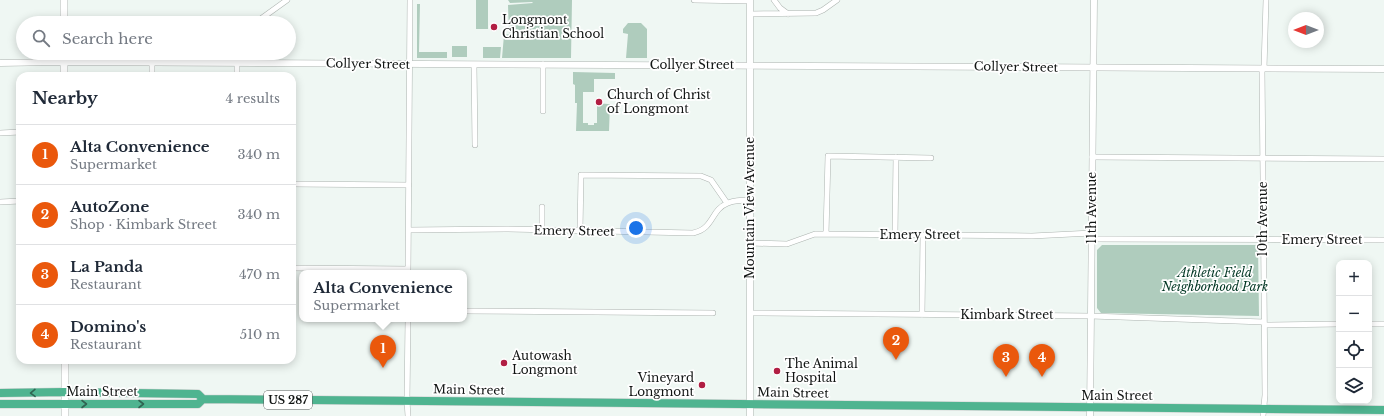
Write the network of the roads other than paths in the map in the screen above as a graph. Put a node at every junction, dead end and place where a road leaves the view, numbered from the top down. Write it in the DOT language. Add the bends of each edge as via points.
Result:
graph roads {
  1 [pos="64,0"];
  2 [pos="287,0"];
  3 [pos="410,0"];
  4 [pos="694,0"];
  5 [pos="750,0"];
  6 [pos="774,0"];
  7 [pos="837,0"];
  8 [pos="1094,0"];
  9 [pos="1266,0"];
  10 [pos="750,14"];
  11 [pos="788,14"];
  12 [pos="64,16"];
  13 [pos="265,16"];
  14 [pos="64,62"];
  15 [pos="0,63"];
  16 [pos="152,63"];
  17 [pos="237,63"];
  18 [pos="409,64"];
  19 [pos="543,64"];
  20 [pos="474,65"];
  21 [pos="750,66"];
  22 [pos="1093,68"];
  23 [pos="1263,69"];
  24 [pos="1384,69"];
  25 [pos="64,72"];
  26 [pos="152,72"];
  27 [pos="237,72"];
  28 [pos="543,111"];
  29 [pos="16,132"];
  30 [pos="0,133"];
  31 [pos="476,145"];
  32 [pos="896,157"];
  33 [pos="1092,157"];
  34 [pos="1262,157"];
  35 [pos="931,158"];
  36 [pos="1384,159"];
  37 [pos="296,184"];
  38 [pos="409,185"];
  39 [pos="750,200"];
  40 [pos="16,201"];
  41 [pos="0,202"];
  42 [pos="727,203"];
  43 [pos="542,207"];
  44 [pos="409,230"];
  45 [pos="542,230"];
  46 [pos="580,230"];
  47 [pos="826,234"];
  48 [pos="895,234"];
  49 [pos="923,235"];
  50 [pos="1092,236"];
  51 [pos="1263,240"];
  52 [pos="1384,240"];
  53 [pos="750,243"];
  54 [pos="296,268"];
  55 [pos="369,270"];
  56 [pos="408,270"];
  57 [pos="467,311"];
  58 [pos="713,313"];
  59 [pos="750,313"];
  60 [pos="922,315"];
  61 [pos="1091,316"];
  62 [pos="408,322"];
  63 [pos="1264,323"];
  64 [pos="1336,324"];
  65 [pos="1372,324"];
  66 [pos="1384,324"];
  67 [pos="65,364"];
  68 [pos="65,392"];
  69 [pos="0,393"];
  70 [pos="203,399"];
  71 [pos="407,401"];
  72 [pos="0,404"];
  73 [pos="65,404"];
  74 [pos="750,405"];
  75 [pos="1384,410"];
  76 [pos="1090,412"];
  77 [pos="1262,413"];
  78 [pos="65,416"];
  79 [pos="408,416"];
  80 [pos="750,416"];
  1 -- 12 [label="main road"];
  2 -- 13 [label="street"];
  3 -- 18 [label="street"];
  4 -- 5 [label="street"];
  5 -- 10 [label="street, Mountain View Avenue"];
  6 -- 11 [label="street"];
  7 -- 11 [label="street" via="816,13"];
  8 -- 22 [label="street, 11th Avenue"];
  9 -- 23 [label="street, 10th Avenue"];
  10 -- 11 [label="street"];
  10 -- 21 [label="street, Mountain View Avenue"];
  14 -- 15 [label="street, Collyer Street"];
  14 -- 16 [label="street, Collyer Street"];
  14 -- 25 [label="main road"];
  16 -- 17 [label="street, Collyer Street"];
  16 -- 26 [label="street"];
  17 -- 18 [label="street, Collyer Street"];
  17 -- 27 [label="street"];
  18 -- 20 [label="street, Collyer Street"];
  18 -- 38 [label="street"];
  19 -- 20 [label="street, Collyer Street"];
  19 -- 21 [label="street, Collyer Street"];
  19 -- 28 [label="street"];
  20 -- 31 [label="street"];
  21 -- 22 [label="street, Collyer Street"];
  21 -- 39 [label="street, Mountain View Avenue"];
  22 -- 23 [label="street, Collyer Street"];
  22 -- 33 [label="street, 11th Avenue"];
  23 -- 24 [label="street, Collyer Street"];
  23 -- 34 [label="street, 10th Avenue"];
  29 -- 30 [label="street"];
  32 -- 35 [label="street"];
  32 -- 47 [label="street" via="828,156"];
  32 -- 48 [label="street"];
  33 -- 34 [label="street"];
  33 -- 50 [label="street, 11th Avenue"];
  34 -- 36 [label="street"];
  34 -- 51 [label="street, 10th Avenue"];
  37 -- 38 [label="street"];
  38 -- 44 [label="street"];
  39 -- 42 [label="street"];
  39 -- 53 [label="street, Mountain View Avenue"];
  40 -- 41 [label="street"];
  42 -- 46 [label="street, Emery Street" via="700,232"];
  42 -- 46 [label="street" via="711,180 701,176 581,175"];
  43 -- 45 [label="street"];
  44 -- 45 [label="street, Emery Street"];
  44 -- 56 [label="street"];
  45 -- 46 [label="street, Emery Street"];
  47 -- 48 [label="street, Emery Street"];
  47 -- 53 [label="street, Emery Street" via="815,234 787,244"];
  48 -- 49 [label="street, Emery Street"];
  49 -- 50 [label="street, Emery Street"];
  49 -- 60 [label="street"];
  50 -- 51 [label="street, Emery Street"];
  50 -- 61 [label="street, 11th Avenue"];
  51 -- 52 [label="street, Emery Street"];
  51 -- 63 [label="street, 10th Avenue"];
  53 -- 59 [label="street, Mountain View Avenue"];
  54 -- 55 [label="street"];
  57 -- 58 [label="street"];
  59 -- 60 [label="street, Kimbark Street"];
  59 -- 74 [label="street, Mountain View Avenue"];
  60 -- 61 [label="street, Kimbark Street"];
  61 -- 63 [label="street, Kimbark Street"];
  61 -- 76 [label="street, 11th Avenue"];
  62 -- 71 [label="street"];
  63 -- 64 [label="street, Kimbark Street"];
  63 -- 77 [label="street, 10th Avenue"];
  65 -- 66 [label="street"];
  67 -- 68 [label="main road"];
  68 -- 69 [label="highway, Main Street / US 287, one-way"];
  68 -- 70 [label="highway, Main Street / US 287" via="198,394"];
  68 -- 73 [label="main road"];
  70 -- 71 [label="highway, Main Street / US 287"];
  73 -- 70 [label="highway, Main Street / US 287, one-way" via="198,404"];
  71 -- 74 [label="highway, Main Street / US 287"];
  71 -- 79 [label="street"];
  72 -- 73 [label="highway, Main Street / US 287"];
  73 -- 78 [label="main road"];
  74 -- 76 [label="highway, Main Street / US 287"];
  74 -- 80 [label="street, Mountain View Avenue"];
  75 -- 77 [label="highway, Main Street / US 287"];
  76 -- 77 [label="highway, Main Street / US 287"];
}
